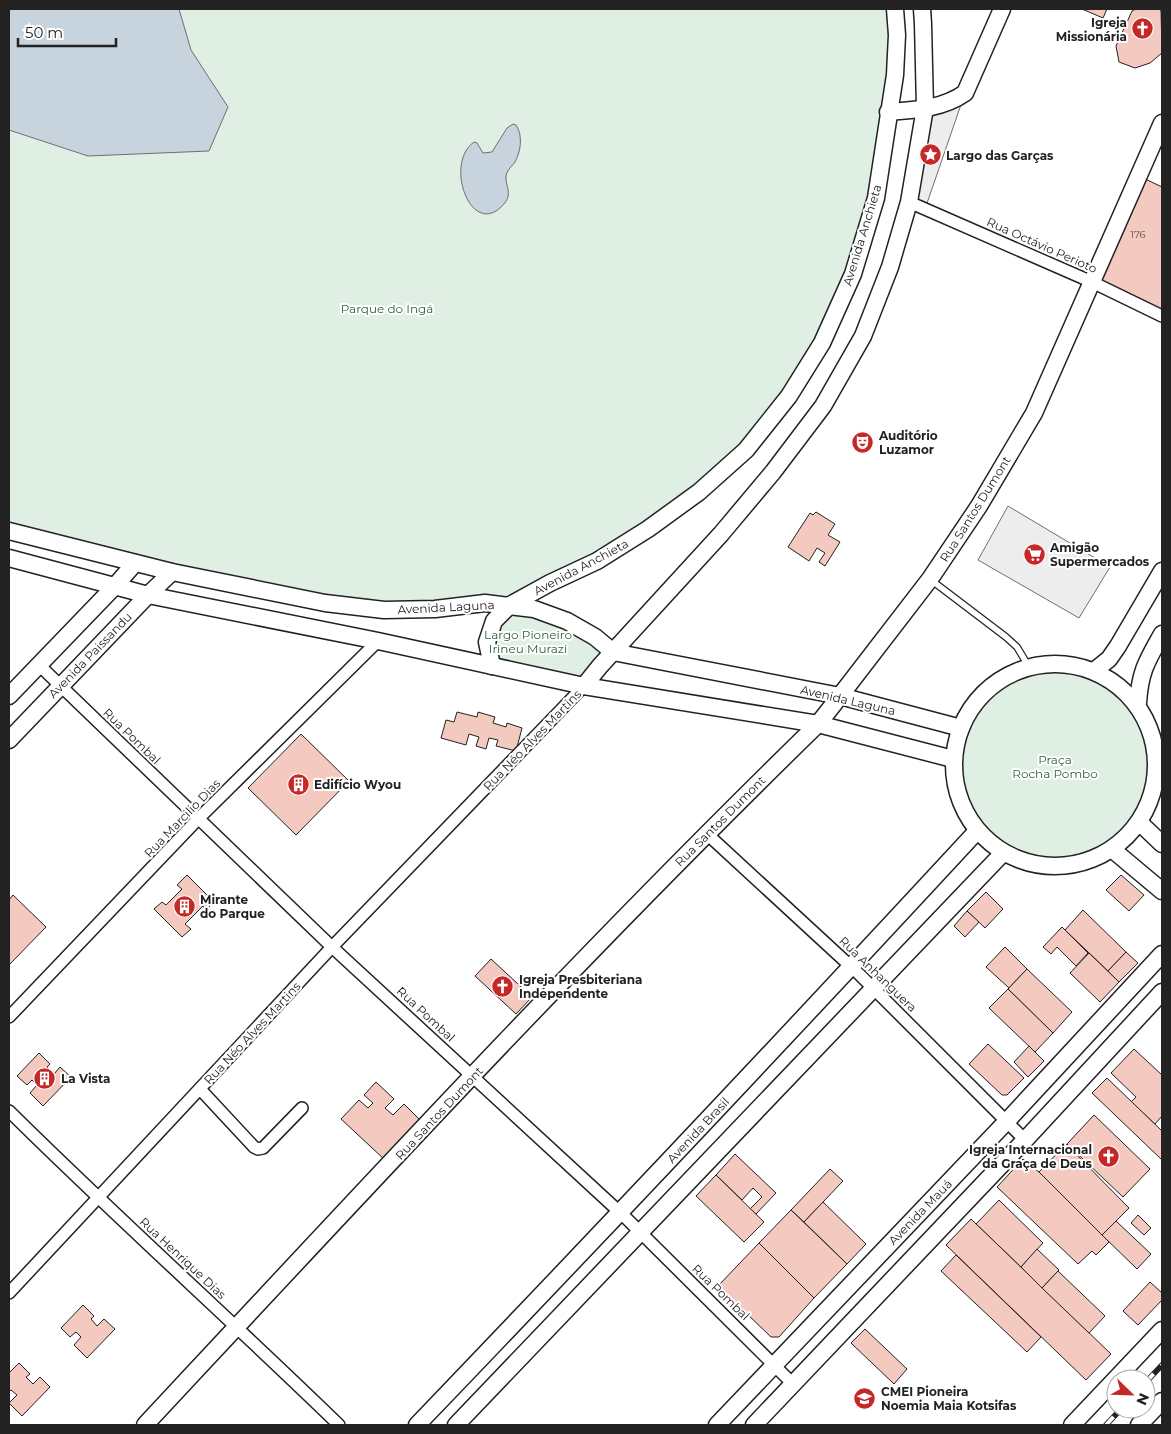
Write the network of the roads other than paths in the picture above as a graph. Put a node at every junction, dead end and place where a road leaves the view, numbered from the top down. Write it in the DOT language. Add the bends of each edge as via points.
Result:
graph roads {
  1 [pos="895,9"];
  2 [pos="922,9"];
  3 [pos="1002,9"];
  4 [pos="925,108"];
  5 [pos="888,112"];
  6 [pos="1162,123"];
  7 [pos="909,202"];
  8 [pos="1092,282"];
  9 [pos="1162,316"];
  10 [pos="9,531"];
  11 [pos="9,558"];
  12 [pos="135,563"];
  13 [pos="1162,571"];
  14 [pos="172,572"];
  15 [pos="930,579"];
  16 [pos="115,586"];
  17 [pos="148,595"];
  18 [pos="510,605"];
  19 [pos="1162,634"];
  20 [pos="378,641"];
  21 [pos="614,652"];
  22 [pos="39,665"];
  23 [pos="492,666"];
  24 [pos="1028,667"];
  25 [pos="1094,671"];
  26 [pos="60,686"];
  27 [pos="584,686"];
  28 [pos="9,696"];
  29 [pos="840,696"];
  30 [pos="1138,703"];
  31 [pos="818,724"];
  32 [pos="960,728"];
  33 [pos="9,740"];
  34 [pos="953,759"];
  35 [pos="199,818"];
  36 [pos="1140,823"];
  37 [pos="977,831"];
  38 [pos="706,833"];
  39 [pos="1162,844"];
  40 [pos="1113,850"];
  41 [pos="1003,853"];
  42 [pos="1162,892"];
  43 [pos="332,947"];
  44 [pos="1162,954"];
  45 [pos="852,967"];
  46 [pos="873,987"];
  47 [pos="1162,992"];
  48 [pos="9,1017"];
  49 [pos="473,1077"];
  50 [pos="200,1089"];
  51 [pos="302,1108"];
  52 [pos="9,1111"];
  53 [pos="1007,1121"];
  54 [pos="1024,1140"];
  55 [pos="98,1199"];
  56 [pos="620,1213"];
  57 [pos="640,1233"];
  58 [pos="9,1293"];
  59 [pos="237,1326"];
  60 [pos="1162,1330"];
  61 [pos="774,1364"];
  62 [pos="793,1384"];
  63 [pos="1162,1401"];
  64 [pos="145,1425"];
  65 [pos="339,1425"];
  66 [pos="417,1425"];
  67 [pos="456,1425"];
  68 [pos="717,1425"];
  69 [pos="754,1425"];
  70 [pos="1072,1425"];
  71 [pos="1139,1425"];
  1 -- 5 [label="main road, Avenida Anchieta" via="895,75"];
  2 -- 4 [label="main road"];
  3 -- 4 [label="main road" via="965,94 953,101"];
  4 -- 5 [label="main road"];
  4 -- 7 [label="main road, Rua Néo Alves Martins"];
  5 -- 18 [label="main road, Avenida Anchieta" via="876,198 853,274 822,343 789,396 746,450 699,492 597,560"];
  6 -- 8 [label="main road, Rua Santos Dumont"];
  7 -- 8 [label="street, Rua Octávio Perioto"];
  7 -- 21 [label="main road, Rua Néo Alves Martins" via="890,267 863,336 823,406 721,534"];
  8 -- 9 [label="street, Rua Octávio Perioto"];
  8 -- 15 [label="main road, Rua Santos Dumont" via="1034,413 979,506"];
  10 -- 12 [label="main road, Avenida Laguna"];
  11 -- 16 [label="main road"];
  12 -- 14 [label="main road, Avenida Laguna"];
  12 -- 16 [label="main road"];
  13 -- 25 [label="main road" via="1118,646 1109,659"];
  14 -- 17 [label="main road, Avenida Paissandu"];
  14 -- 18 [label="main road, Avenida Laguna" via="325,603 384,610 435,609 485,602"];
  15 -- 24 [label="lane" via="1006,637 1017,647"];
  15 -- 29 [label="main road, Rua Santos Dumont"];
  16 -- 17 [label="main road"];
  16 -- 22 [label="main road"];
  17 -- 20 [label="main road"];
  17 -- 26 [label="main road, Avenida Paissandu"];
  18 -- 21 [label="main road, Avenida Laguna" via="534,609 567,621"];
  18 -- 23 [label="main road, Avenida Anchieta" via="494,621 487,642"];
  19 -- 30 [label="main road" via="1144,665"];
  20 -- 23 [label="main road"];
  20 -- 35 [label="street, Rua Marcilio Dias"];
  21 -- 27 [label="main road, Rua Néo Alves Martins"];
  21 -- 29 [label="main road, Avenida Laguna"];
  22 -- 26 [label="street, Rua Pombal"];
  22 -- 28 [label="main road"];
  23 -- 27 [label="main road"];
  24 -- 25 [label="main road" via="1062,664"];
  24 -- 32 [label="main road" via="998,681 974,703"];
  25 -- 30 [label="main road" via="1119,684"];
  26 -- 33 [label="main road, Avenida Paissandu"];
  26 -- 35 [label="street, Rua Pombal"];
  27 -- 31 [label="main road"];
  27 -- 43 [label="street, Rua Néo Alves Martins"];
  29 -- 31 [label="main road, Rua Santos Dumont"];
  29 -- 32 [label="main road, Avenida Laguna"];
  30 -- 36 [label="main road" via="1155,747 1156,773 1151,798"];
  31 -- 34 [label="main road"];
  31 -- 38 [label="main road, Rua Santos Dumont"];
  32 -- 34 [label="main road"];
  34 -- 37 [label="main road" via="958,797"];
  35 -- 43 [label="street, Rua Pombal"];
  35 -- 48 [label="street, Rua Marcilio Dias"];
  36 -- 39 [label="main road"];
  36 -- 40 [label="main road"];
  37 -- 41 [label="main road"];
  37 -- 45 [label="main road, Avenida Brasil"];
  38 -- 45 [label="street, Rua Anhanguera"];
  38 -- 49 [label="main road, Rua Santos Dumont"];
  40 -- 41 [label="main road" via="1091,860 1060,867 1028,864"];
  40 -- 42 [label="main road"];
  41 -- 46 [label="main road"];
  43 -- 49 [label="street, Rua Pombal"];
  43 -- 50 [label="street, Rua Néo Alves Martins"];
  44 -- 53 [label="main road, Avenida Mauá"];
  45 -- 46 [label="street, Rua Anhanguera"];
  45 -- 56 [label="main road, Avenida Brasil"];
  46 -- 53 [label="street, Rua Anhanguera"];
  46 -- 57 [label="main road"];
  47 -- 54 [label="main road"];
  49 -- 56 [label="street, Rua Pombal"];
  49 -- 59 [label="main road, Rua Santos Dumont"];
  50 -- 51 [label="street" via="258,1149 263,1148"];
  50 -- 55 [label="street, Rua Néo Alves Martins"];
  52 -- 55 [label="street, Rua Henrique Dias"];
  53 -- 54 [label="street, Rua Anhanguera"];
  53 -- 61 [label="main road, Avenida Mauá"];
  54 -- 62 [label="main road"];
  55 -- 58 [label="street, Rua Néo Alves Martins"];
  55 -- 59 [label="street, Rua Henrique Dias"];
  56 -- 57 [label="street, Rua Pombal"];
  56 -- 66 [label="main road, Avenida Brasil"];
  57 -- 61 [label="street, Rua Pombal"];
  57 -- 67 [label="main road"];
  59 -- 64 [label="main road, Rua Santos Dumont"];
  59 -- 65 [label="street, Rua Henrique Dias"];
  60 -- 70 [label="main road"];
  61 -- 62 [label="street, Rua Pombal"];
  61 -- 68 [label="main road, Avenida Mauá"];
  62 -- 69 [label="main road"];
  63 -- 71 [label="main road"];
}
